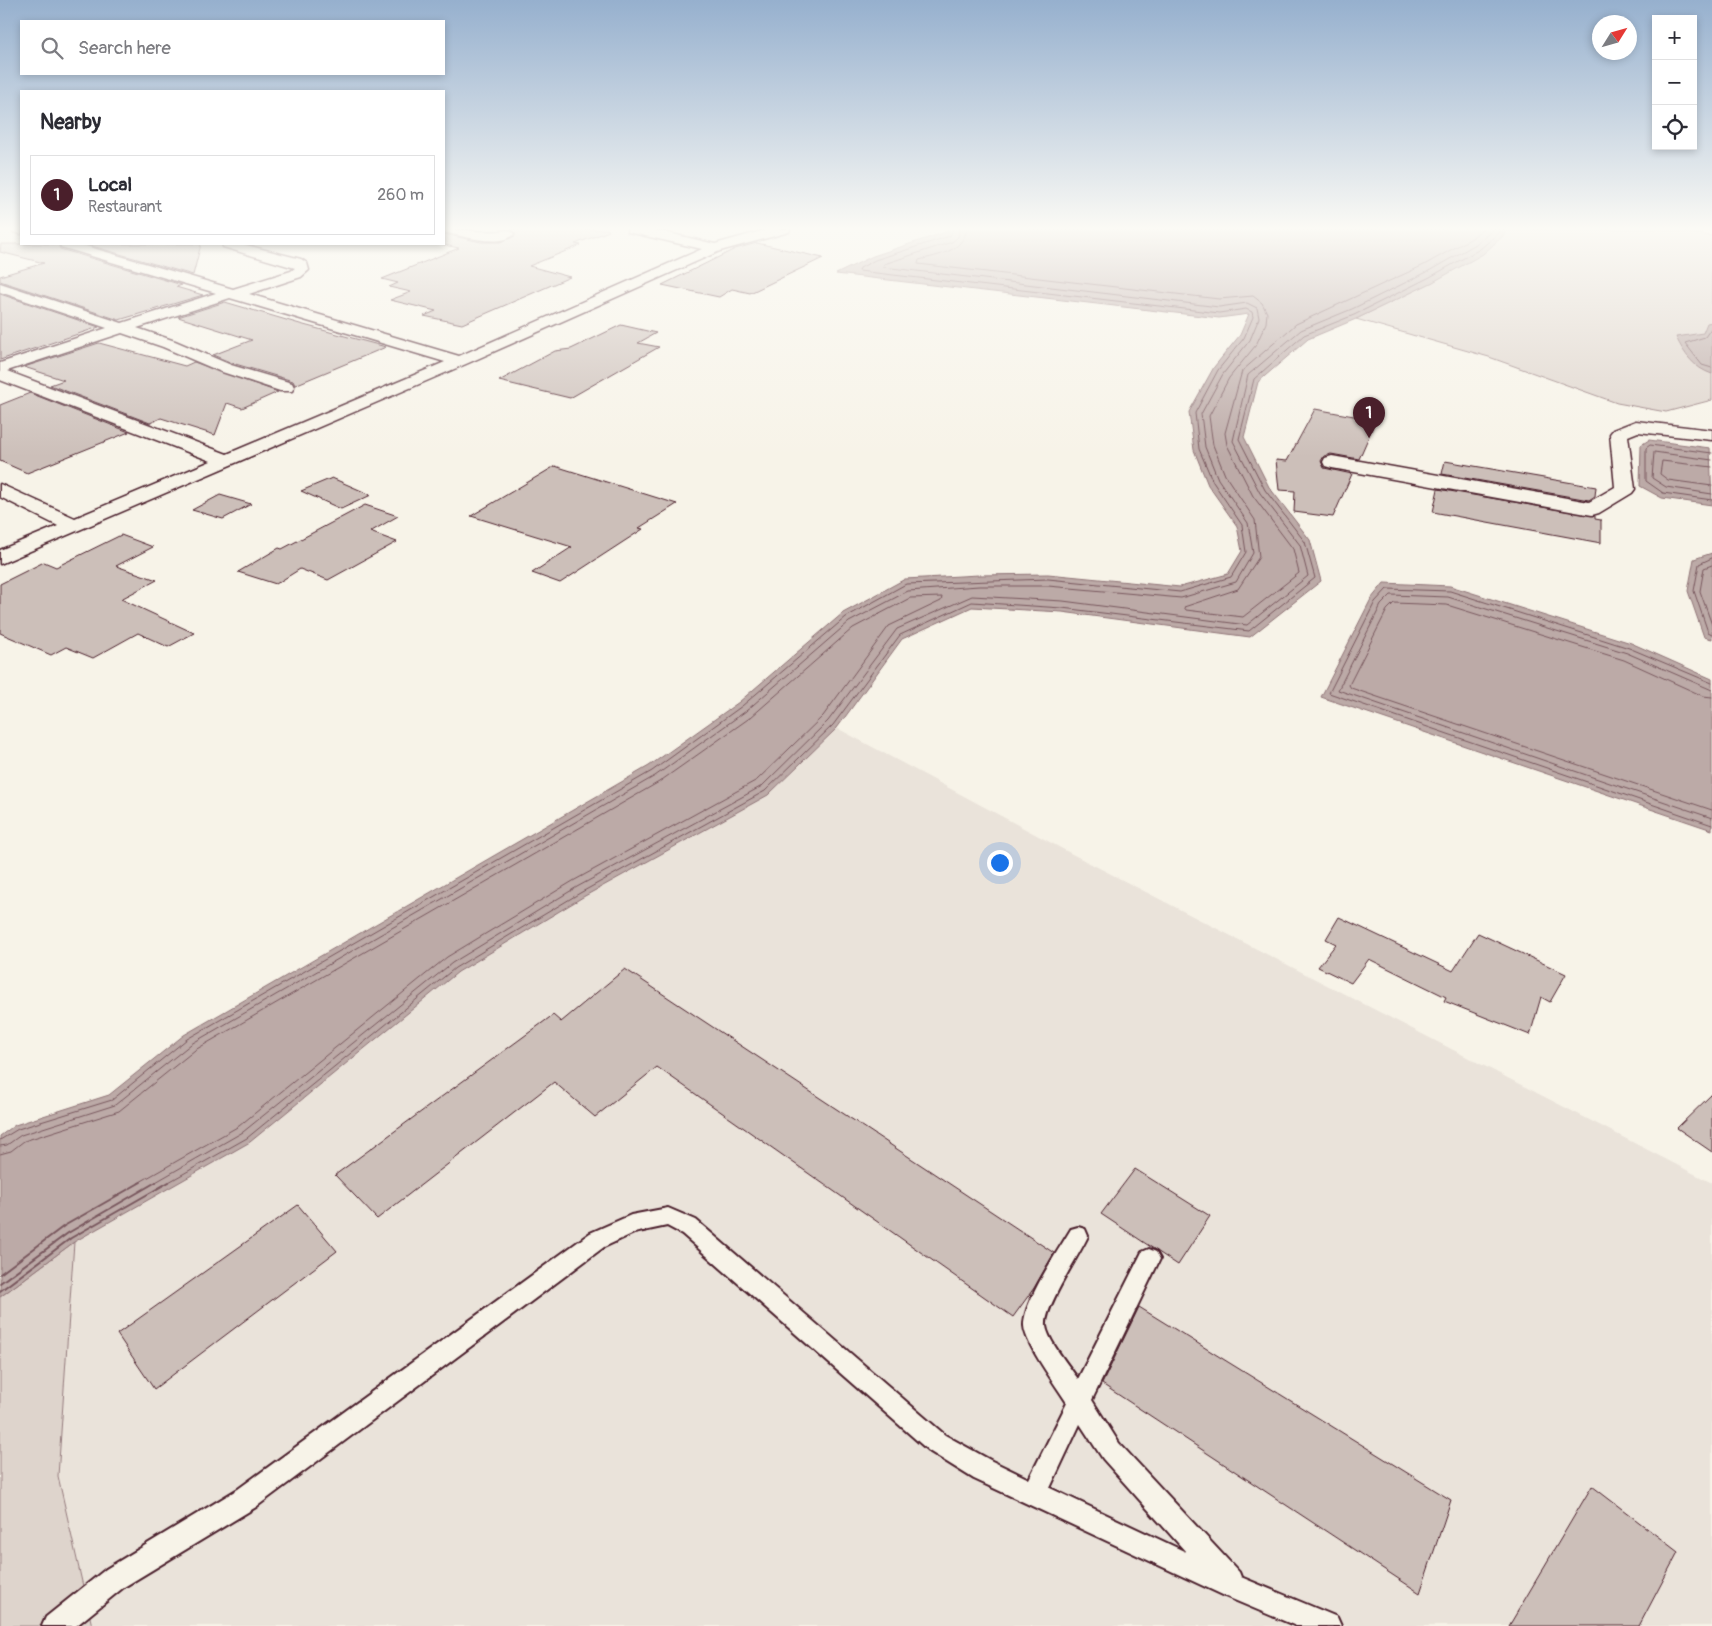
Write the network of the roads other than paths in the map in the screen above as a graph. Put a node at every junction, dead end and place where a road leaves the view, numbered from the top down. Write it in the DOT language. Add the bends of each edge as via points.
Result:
graph roads {
  1 [pos="53,305"];
  2 [pos="198,305"];
  3 [pos="268,305"];
  4 [pos="587,305"];
  5 [pos="124,329"];
  6 [pos="460,361"];
  7 [pos="0,368"];
  8 [pos="0,374"];
  9 [pos="286,387"];
  10 [pos="1712,434"];
  11 [pos="228,461"];
  12 [pos="1332,462"];
  13 [pos="0,490"];
  14 [pos="75,526"];
  15 [pos="0,558"];
  16 [pos="1078,1236"];
  17 [pos="1149,1259"];
  18 [pos="1079,1403"];
  19 [pos="1035,1492"];
  20 [pos="1236,1588"];
  21 [pos="55,1626"];
  22 [pos="1328,1626"];
  1 -- 5 [label="street"];
  2 -- 5 [label="street"];
  3 -- 6 [label="street"];
  4 -- 6 [label="street"];
  5 -- 7 [label="street"];
  5 -- 9 [label="street" via="224,368"];
  6 -- 11 [label="street"];
  8 -- 11 [label="street"];
  10 -- 12 [label="street" via="1636,426 1619,434 1625,489 1592,509"];
  11 -- 14 [label="street"];
  13 -- 14 [label="street"];
  14 -- 15 [label="street"];
  16 -- 18 [label="lane" via="1039,1306 1035,1326 1041,1342"];
  17 -- 18 [label="lane"];
  18 -- 19 [label="lane"];
  18 -- 20 [label="lane" via="1111,1452"];
  19 -- 20 [label="lane"];
  19 -- 21 [label="lane" via="984,1470 937,1443 689,1228 668,1216 630,1224 598,1240 247,1498 115,1578"];
  20 -- 22 [label="lane"];
}
